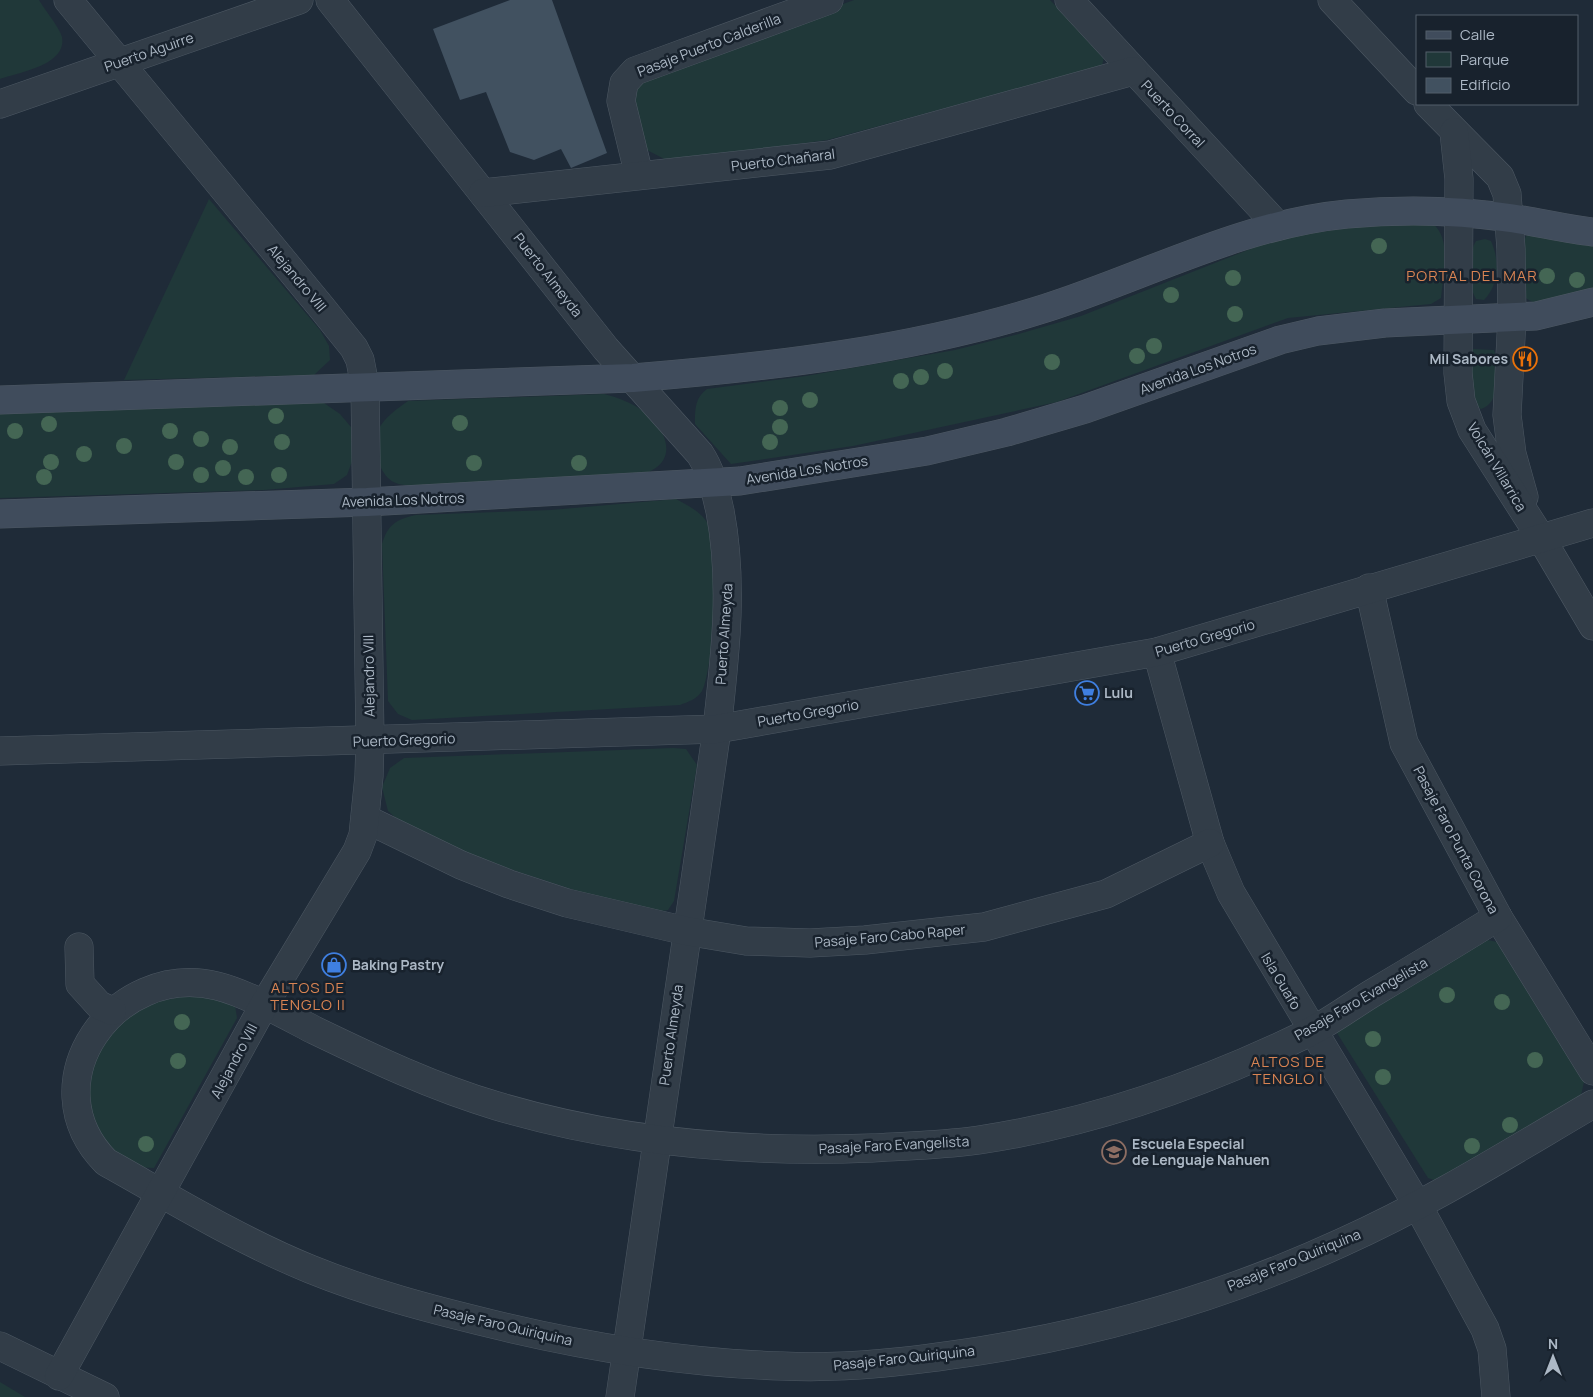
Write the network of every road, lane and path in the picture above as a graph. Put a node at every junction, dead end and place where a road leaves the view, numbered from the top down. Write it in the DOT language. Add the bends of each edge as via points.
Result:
graph roads {
  1 [pos="68,0"];
  2 [pos="299,0"];
  3 [pos="330,0"];
  4 [pos="829,0"];
  5 [pos="1068,0"];
  6 [pos="1332,0"];
  7 [pos="117,63"];
  8 [pos="1133,71"];
  9 [pos="1416,90"];
  10 [pos="0,104"];
  11 [pos="1429,105"];
  12 [pos="1454,132"];
  13 [pos="639,175"];
  14 [pos="484,193"];
  15 [pos="1459,212"];
  16 [pos="1510,218"];
  17 [pos="1278,226"];
  18 [pos="1593,232"];
  19 [pos="1593,302"];
  20 [pos="1512,317"];
  21 [pos="1458,320"];
  22 [pos="633,378"];
  23 [pos="365,386"];
  24 [pos="0,400"];
  25 [pos="714,483"];
  26 [pos="366,502"];
  27 [pos="0,514"];
  28 [pos="1593,523"];
  29 [pos="1541,538"];
  30 [pos="1369,588"];
  31 [pos="1593,626"];
  32 [pos="1157,652"];
  33 [pos="717,729"];
  34 [pos="370,741"];
  35 [pos="0,751"];
  36 [pos="366,819"];
  37 [pos="1210,844"];
  38 [pos="1498,917"];
  39 [pos="686,931"];
  40 [pos="79,947"];
  41 [pos="264,1005"];
  42 [pos="112,1011"];
  43 [pos="1312,1031"];
  44 [pos="1593,1071"];
  45 [pos="1593,1104"];
  46 [pos="657,1140"];
  47 [pos="162,1193"];
  48 [pos="1418,1206"];
  49 [pos="0,1346"];
  50 [pos="628,1352"];
  51 [pos="59,1376"];
  52 [pos="105,1397"];
  53 [pos="620,1397"];
  54 [pos="1496,1397"];
  1 -- 7 [label="street, Alejandro VIII"];
  2 -- 7 [label="street, Puerto Aguirre"];
  3 -- 14 [label="street, Puerto Almeyda"];
  4 -- 13 [label="street, Pasaje Puerto Calderilla" via="635,71 624,83 621,101"];
  5 -- 8 [label="street, Puerto Corral"];
  6 -- 9 [label="street"];
  7 -- 10 [label="street, Puerto Aguirre"];
  7 -- 23 [label="street, Alejandro VIII" via="354,348"];
  8 -- 13 [label="street, Puerto Chañaral" via="830,155"];
  8 -- 17 [label="street, Puerto Corral"];
  11 -- 12 [label="street, Volcán Villarrica"];
  12 -- 15 [label="street, Volcán Villarrica"];
  12 -- 16 [label="street, Volcán Villarrica" via="1500,177 1507,194"];
  13 -- 14 [label="street, Puerto Chañaral"];
  14 -- 22 [label="street, Puerto Almeyda" via="606,349"];
  15 -- 16 [label="main road"];
  15 -- 17 [label="main road" via="1346,214"];
  15 -- 21 [label="street, Volcán Villarrica"];
  16 -- 18 [label="main road"];
  16 -- 20 [label="street, Volcán Villarrica"];
  17 -- 22 [label="main road" via="992,324 845,353"];
  19 -- 20 [label="main road, Avenida Los Notros" via="1552,313"];
  20 -- 21 [label="main road, Avenida Los Notros"];
  20 -- 29 [label="street, Volcán Villarrica" via="1507,415 1521,490"];
  21 -- 25 [label="main road, Avenida Los Notros" via="1385,323 1318,331 1280,340 1085,409 1007,432 927,451"];
  21 -- 29 [label="street, Volcán Villarrica" via="1461,401 1472,430"];
  22 -- 23 [label="main road"];
  22 -- 25 [label="street, Puerto Almeyda" via="700,454"];
  23 -- 24 [label="main road"];
  23 -- 26 [label="street, Alejandro VIII"];
  25 -- 26 [label="main road, Avenida Los Notros"];
  25 -- 33 [label="street, Puerto Almeyda" via="725,543 728,598 728,628"];
  26 -- 27 [label="main road, Avenida Los Notros"];
  26 -- 34 [label="street, Alejandro VIII"];
  28 -- 29 [label="street, Puerto Gregorio"];
  29 -- 30 [label="street, Puerto Gregorio"];
  29 -- 31 [label="street, Volcán Villarrica"];
  30 -- 32 [label="street, Puerto Gregorio"];
  30 -- 38 [label="street, Pasaje Faro Punta Corona" via="1404,743"];
  32 -- 33 [label="street, Puerto Gregorio"];
  32 -- 37 [label="street, Isla Guafo"];
  33 -- 34 [label="street, Puerto Gregorio"];
  33 -- 39 [label="street, Puerto Almeyda"];
  34 -- 35 [label="street, Puerto Gregorio"];
  34 -- 36 [label="street, Alejandro VIII"];
  36 -- 39 [label="street, Pasaje Faro Cabo Raper" via="509,884 618,916"];
  36 -- 41 [label="street, Alejandro VIII" via="357,851"];
  37 -- 39 [label="street, Pasaje Faro Cabo Raper" via="1106,894 984,927 810,943 746,941"];
  37 -- 43 [label="street, Isla Guafo" via="1231,893"];
  38 -- 43 [label="street, Pasaje Faro Evangelista"];
  38 -- 44 [label="street, Pasaje Faro Punta Corona"];
  39 -- 46 [label="street, Puerto Almeyda"];
  40 -- 42 [label="street" via="80,984 99,1005"];
  41 -- 42 [label="street, Pasaje Faro Evangelista" via="216,986 190,984 168,985 148,991"];
  41 -- 46 [label="street, Pasaje Faro Evangelista" via="383,1064 443,1088 549,1120"];
  41 -- 47 [label="street, Alejandro VIII"];
  42 -- 47 [label="street, Pasaje Faro Quiriquina" via="82,1056 77,1075 78,1112 94,1150 106,1162"];
  43 -- 46 [label="street, Pasaje Faro Evangelista" via="1248,1060 1132,1103 1047,1126 978,1140 915,1146 784,1149"];
  43 -- 48 [label="street, Isla Guafo"];
  45 -- 48 [label="street, Pasaje Faro Quiriquina"];
  46 -- 50 [label="street, Puerto Almeyda"];
  47 -- 50 [label="street, Pasaje Faro Quiriquina" via="308,1268 386,1297 543,1336"];
  47 -- 51 [label="street, Alejandro VIII"];
  48 -- 50 [label="street, Pasaje Faro Quiriquina" via="1342,1243 1185,1303 1022,1344 864,1365 775,1366 706,1362"];
  48 -- 54 [label="street, Isla Guafo" via="1485,1329 1492,1349"];
  49 -- 51 [label="street"];
  50 -- 53 [label="street, Puerto Almeyda"];
  51 -- 52 [label="street"];
}
